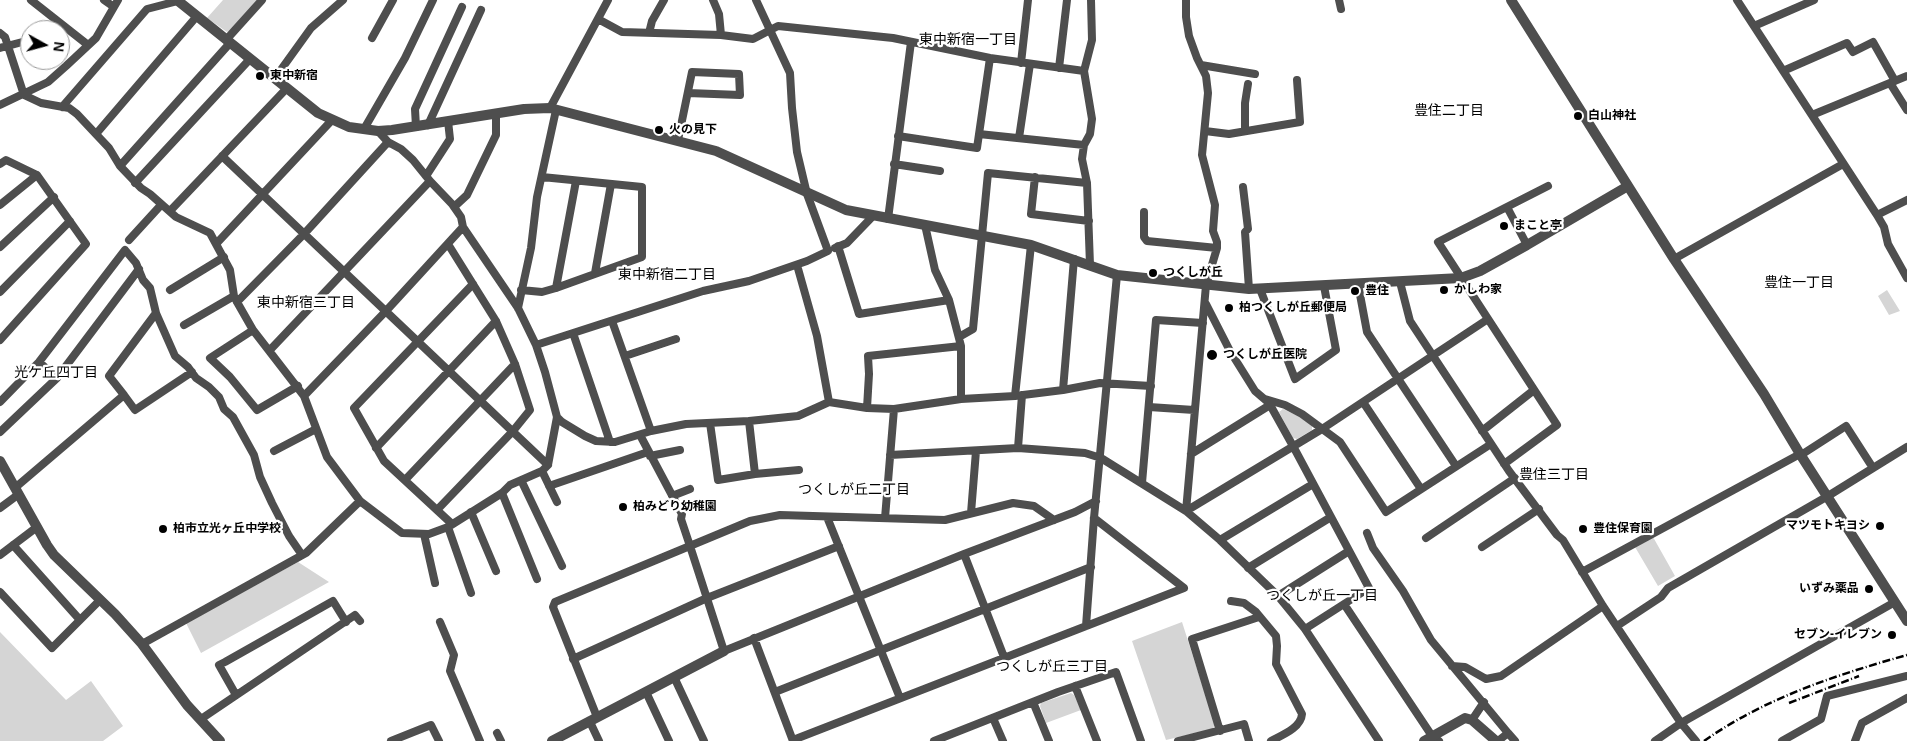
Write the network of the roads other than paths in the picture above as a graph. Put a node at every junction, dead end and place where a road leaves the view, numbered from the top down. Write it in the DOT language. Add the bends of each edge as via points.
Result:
graph roads {
  1 [pos="32,0"];
  2 [pos="104,0"];
  3 [pos="177,0"];
  4 [pos="262,0"];
  5 [pos="343,0"];
  6 [pos="392,0"];
  7 [pos="433,0"];
  8 [pos="608,0"];
  9 [pos="664,0"];
  10 [pos="713,0"];
  11 [pos="756,0"];
  12 [pos="1028,0"];
  13 [pos="1067,0"];
  14 [pos="1091,0"];
  15 [pos="1186,0"];
  16 [pos="1339,0"];
  17 [pos="1511,0"];
  18 [pos="1737,0"];
  19 [pos="1814,0"];
  20 [pos="116,4"];
  21 [pos="462,7"];
  22 [pos="1341,9"];
  23 [pos="481,10"];
  24 [pos="197,16"];
  25 [pos="598,19"];
  26 [pos="54,20"];
  27 [pos="1754,26"];
  28 [pos="769,31"];
  29 [pos="648,32"];
  30 [pos="0,33"];
  31 [pos="70,33"];
  32 [pos="722,35"];
  33 [pos="372,38"];
  34 [pos="228,41"];
  35 [pos="911,42"];
  36 [pos="20,43"];
  37 [pos="88,45"];
  38 [pos="4,47"];
  39 [pos="250,58"];
  40 [pos="990,58"];
  41 [pos="1021,63"];
  42 [pos="1030,64"];
  43 [pos="1201,65"];
  44 [pos="1059,68"];
  45 [pos="1783,70"];
  46 [pos="1084,71"];
  47 [pos="1255,74"];
  48 [pos="1907,76"];
  49 [pos="275,78"];
  50 [pos="1297,80"];
  51 [pos="1893,82"];
  52 [pos="1248,84"];
  53 [pos="287,88"];
  54 [pos="688,93"];
  55 [pos="24,95"];
  56 [pos="0,105"];
  57 [pos="62,107"];
  58 [pos="553,109"];
  59 [pos="1907,110"];
  60 [pos="496,113"];
  61 [pos="1812,115"];
  62 [pos="332,120"];
  63 [pos="448,121"];
  64 [pos="428,125"];
  65 [pos="416,127"];
  66 [pos="364,129"];
  67 [pos="378,131"];
  68 [pos="1205,131"];
  69 [pos="1245,131"];
  70 [pos="96,134"];
  71 [pos="979,134"];
  72 [pos="898,136"];
  73 [pos="1019,138"];
  74 [pos="678,140"];
  75 [pos="388,142"];
  76 [pos="1084,145"];
  77 [pos="222,156"];
  78 [pos="0,164"];
  79 [pos="894,164"];
  80 [pos="1843,164"];
  81 [pos="120,166"];
  82 [pos="940,171"];
  83 [pos="37,174"];
  84 [pos="542,177"];
  85 [pos="1035,177"];
  86 [pos="428,178"];
  87 [pos="576,180"];
  88 [pos="135,182"];
  89 [pos="1087,183"];
  90 [pos="611,184"];
  91 [pos="1548,186"];
  92 [pos="1628,186"];
  93 [pos="1243,187"];
  94 [pos="263,194"];
  95 [pos="807,194"];
  96 [pos="54,197"];
  97 [pos="1907,200"];
  98 [pos="0,205"];
  99 [pos="161,205"];
  100 [pos="454,207"];
  101 [pos="1507,207"];
  102 [pos="170,211"];
  103 [pos="1144,212"];
  104 [pos="1877,215"];
  105 [pos="873,216"];
  106 [pos="888,219"];
  107 [pos="70,220"];
  108 [pos="1089,220"];
  109 [pos="925,225"];
  110 [pos="463,227"];
  111 [pos="304,234"];
  112 [pos="981,235"];
  113 [pos="129,240"];
  114 [pos="216,244"];
  115 [pos="448,244"];
  116 [pos="1031,244"];
  117 [pos="1527,245"];
  118 [pos="838,246"];
  119 [pos="0,247"];
  120 [pos="1217,248"];
  121 [pos="828,250"];
  122 [pos="224,257"];
  123 [pos="1674,259"];
  124 [pos="1074,260"];
  125 [pos="797,265"];
  126 [pos="1090,265"];
  127 [pos="138,269"];
  128 [pos="344,271"];
  129 [pos="595,273"];
  130 [pos="1117,275"];
  131 [pos="1461,278"];
  132 [pos="1907,278"];
  133 [pos="1400,282"];
  134 [pos="473,284"];
  135 [pos="1358,284"];
  136 [pos="1206,285"];
  137 [pos="1324,286"];
  138 [pos="556,288"];
  139 [pos="1255,289"];
  140 [pos="170,290"];
  141 [pos="521,290"];
  142 [pos="0,292"];
  143 [pos="235,299"];
  144 [pos="948,300"];
  145 [pos="1205,302"];
  146 [pos="518,308"];
  147 [pos="386,311"];
  148 [pos="156,313"];
  149 [pos="1488,320"];
  150 [pos="496,321"];
  151 [pos="612,321"];
  152 [pos="1203,323"];
  153 [pos="184,326"];
  154 [pos="253,330"];
  155 [pos="573,333"];
  156 [pos="676,339"];
  157 [pos="0,340"];
  158 [pos="417,341"];
  159 [pos="960,341"];
  160 [pos="536,346"];
  161 [pos="270,350"];
  162 [pos="625,356"];
  163 [pos="1434,356"];
  164 [pos="39,362"];
  165 [pos="515,364"];
  166 [pos="449,370"];
  167 [pos="192,372"];
  168 [pos="58,378"];
  169 [pos="1398,379"];
  170 [pos="1108,383"];
  171 [pos="298,386"];
  172 [pos="1150,386"];
  173 [pos="1063,390"];
  174 [pos="1534,390"];
  175 [pos="124,395"];
  176 [pos="304,396"];
  177 [pos="1018,396"];
  178 [pos="1264,398"];
  179 [pos="961,399"];
  180 [pos="480,400"];
  181 [pos="0,402"];
  182 [pos="829,402"];
  183 [pos="1363,402"];
  184 [pos="1270,405"];
  185 [pos="1149,407"];
  186 [pos="867,408"];
  187 [pos="894,409"];
  188 [pos="1194,410"];
  189 [pos="557,417"];
  190 [pos="749,421"];
  191 [pos="710,423"];
  192 [pos="316,429"];
  193 [pos="1322,429"];
  194 [pos="512,431"];
  195 [pos="651,431"];
  196 [pos="1482,431"];
  197 [pos="0,432"];
  198 [pos="640,435"];
  199 [pos="610,442"];
  200 [pos="1491,444"];
  201 [pos="1293,446"];
  202 [pos="1907,446"];
  203 [pos="376,448"];
  204 [pos="1018,448"];
  205 [pos="680,450"];
  206 [pos="274,451"];
  207 [pos="976,451"];
  208 [pos="649,454"];
  209 [pos="1191,454"];
  210 [pos="890,455"];
  211 [pos="1801,455"];
  212 [pos="1101,458"];
  213 [pos="0,461"];
  214 [pos="1504,464"];
  215 [pos="548,465"];
  216 [pos="1456,466"];
  217 [pos="1873,468"];
  218 [pos="799,470"];
  219 [pos="542,471"];
  220 [pos="755,474"];
  221 [pos="1515,478"];
  222 [pos="405,480"];
  223 [pos="521,480"];
  224 [pos="1142,483"];
  225 [pos="1313,484"];
  226 [pos="549,486"];
  227 [pos="690,489"];
  228 [pos="18,490"];
  229 [pos="1421,490"];
  230 [pos="502,493"];
  231 [pos="672,496"];
  232 [pos="1828,496"];
  233 [pos="360,501"];
  234 [pos="1096,501"];
  235 [pos="557,502"];
  236 [pos="0,508"];
  237 [pos="1539,509"];
  238 [pos="437,510"];
  239 [pos="1186,511"];
  240 [pos="471,512"];
  241 [pos="971,514"];
  242 [pos="828,517"];
  243 [pos="885,518"];
  244 [pos="1094,518"];
  245 [pos="1331,518"];
  246 [pos="1054,520"];
  247 [pos="450,526"];
  248 [pos="37,527"];
  249 [pos="1367,533"];
  250 [pos="424,534"];
  251 [pos="1426,538"];
  252 [pos="1220,540"];
  253 [pos="13,545"];
  254 [pos="690,546"];
  255 [pos="839,546"];
  256 [pos="1482,547"];
  257 [pos="1349,551"];
  258 [pos="964,554"];
  259 [pos="0,555"];
  260 [pos="302,555"];
  261 [pos="562,566"];
  262 [pos="1091,567"];
  263 [pos="1248,568"];
  264 [pos="496,571"];
  265 [pos="1582,572"];
  266 [pos="537,579"];
  267 [pos="435,583"];
  268 [pos="0,592"];
  269 [pos="471,593"];
  270 [pos="1278,596"];
  271 [pos="860,597"];
  272 [pos="707,598"];
  273 [pos="100,600"];
  274 [pos="1231,601"];
  275 [pos="1895,602"];
  276 [pos="1344,604"];
  277 [pos="1603,606"];
  278 [pos="985,608"];
  279 [pos="1906,616"];
  280 [pos="1259,617"];
  281 [pos="80,620"];
  282 [pos="360,621"];
  283 [pos="346,622"];
  284 [pos="440,622"];
  285 [pos="1086,626"];
  286 [pos="1617,626"];
  287 [pos="1305,629"];
  288 [pos="754,638"];
  289 [pos="142,644"];
  290 [pos="880,649"];
  291 [pos="724,651"];
  292 [pos="1004,657"];
  293 [pos="573,659"];
  294 [pos="1452,666"];
  295 [pos="1907,676"];
  296 [pos="674,677"];
  297 [pos="1075,686"];
  298 [pos="646,692"];
  299 [pos="775,692"];
  300 [pos="236,695"];
  301 [pos="900,698"];
  302 [pos="1907,698"];
  303 [pos="1033,702"];
  304 [pos="1484,702"];
  305 [pos="993,718"];
  306 [pos="201,719"];
  307 [pos="593,719"];
  308 [pos="1472,720"];
  309 [pos="1681,723"];
  310 [pos="1220,730"];
  311 [pos="1860,731"];
  312 [pos="497,733"];
  313 [pos="954,733"];
  314 [pos="1508,733"];
  315 [pos="1432,739"];
  316 [pos="220,741"];
  317 [pos="392,741"];
  318 [pos="439,741"];
  319 [pos="480,741"];
  320 [pos="501,741"];
  321 [pos="552,741"];
  322 [pos="599,741"];
  323 [pos="669,741"];
  324 [pos="704,741"];
  325 [pos="793,741"];
  326 [pos="934,741"];
  327 [pos="958,741"];
  328 [pos="1003,741"];
  329 [pos="1049,741"];
  330 [pos="1097,741"];
  331 [pos="1141,741"];
  332 [pos="1178,741"];
  333 [pos="1249,741"];
  334 [pos="1271,741"];
  335 [pos="1379,741"];
  336 [pos="1497,741"];
  337 [pos="1516,741"];
  338 [pos="1655,741"];
  339 [pos="1696,741"];
  340 [pos="1782,741"];
  341 [pos="1855,741"];
  342 [pos="1865,741"];
  1 -- 26 [label="street"];
  2 -- 20 [label="street"];
  3 -- 24 [label="street"];
  3 -- 57 [label="street" via="147,9"];
  4 -- 34 [label="street"];
  5 -- 49 [label="street" via="311,28"];
  6 -- 33 [label="street"];
  7 -- 66 [label="street" via="405,58"];
  8 -- 25 [label="street"];
  9 -- 29 [label="street"];
  10 -- 32 [label="street"];
  11 -- 28 [label="street"];
  12 -- 41 [label="street"];
  13 -- 44 [label="street"];
  14 -- 46 [label="street" via="1092,40"];
  15 -- 43 [label="street" via="1189,36"];
  16 -- 22 [label="street"];
  17 -- 92 [label="street"];
  18 -- 27 [label="street"];
  19 -- 27 [label="street"];
  20 -- 37 [label="street" via="96,38"];
  21 -- 65 [label="street" via="415,109"];
  23 -- 64 [label="street"];
  24 -- 34 [label="street"];
  24 -- 70 [label="street"];
  25 -- 29 [label="street" via="622,32"];
  25 -- 58 [label="street"];
  27 -- 45 [label="street"];
  28 -- 32 [label="street" via="753,39"];
  28 -- 35 [label="street" via="778,26"];
  28 -- 95 [label="street" via="790,73 797,152"];
  29 -- 32 [label="street"];
  30 -- 38 [label="street" via="5,37"];
  31 -- 37 [label="street"];
  34 -- 39 [label="street"];
  34 -- 81 [label="street"];
  35 -- 40 [label="street"];
  35 -- 72 [label="street"];
  36 -- 38 [label="street"];
  37 -- 55 [label="street" via="48,82"];
  38 -- 55 [label="street"];
  39 -- 49 [label="street"];
  39 -- 88 [label="street"];
  40 -- 41 [label="street"];
  40 -- 71 [label="street"];
  41 -- 42 [label="street"];
  42 -- 44 [label="street"];
  42 -- 73 [label="street"];
  43 -- 47 [label="street"];
  43 -- 68 [label="street" via="1208,93"];
  44 -- 46 [label="street"];
  45 -- 51 [label="street" via="1847,43 1853,52 1873,42"];
  45 -- 61 [label="street"];
  46 -- 76 [label="street" via="1092,119"];
  48 -- 51 [label="street"];
  49 -- 53 [label="street"];
  50 -- 69 [label="street" via="1300,122"];
  51 -- 59 [label="street"];
  51 -- 61 [label="street"];
  52 -- 69 [label="street"];
  53 -- 62 [label="street"];
  53 -- 77 [label="street"];
  54 -- 54 [label="street" via="692,72 739,74 740,95"];
  54 -- 74 [label="street"];
  55 -- 56 [label="street"];
  55 -- 57 [label="street" via="41,104"];
  57 -- 70 [label="street" via="77,114"];
  58 -- 60 [label="street" via="531,108"];
  58 -- 74 [label="street"];
  58 -- 84 [label="street"];
  60 -- 63 [label="street"];
  60 -- 100 [label="street" via="496,135 467,196"];
  61 -- 80 [label="street"];
  62 -- 66 [label="street"];
  62 -- 94 [label="street"];
  63 -- 64 [label="street"];
  63 -- 86 [label="street" via="450,139"];
  64 -- 65 [label="street"];
  65 -- 67 [label="street"];
  66 -- 67 [label="street"];
  67 -- 75 [label="street"];
  68 -- 69 [label="street" via="1230,134"];
  68 -- 120 [label="street" via="1202,156 1216,205 1213,230"];
  70 -- 81 [label="street"];
  71 -- 72 [label="street" via="977,148"];
  71 -- 73 [label="street"];
  72 -- 79 [label="street"];
  73 -- 76 [label="street"];
  74 -- 95 [label="street" via="716,151"];
  75 -- 86 [label="street" via="401,149"];
  75 -- 111 [label="street"];
  76 -- 89 [label="street" via="1082,159"];
  77 -- 94 [label="street"];
  77 -- 102 [label="street"];
  78 -- 83 [label="street" via="6,160"];
  79 -- 82 [label="street"];
  79 -- 106 [label="street"];
  80 -- 104 [label="street"];
  80 -- 123 [label="street"];
  81 -- 88 [label="street"];
  83 -- 96 [label="street"];
  83 -- 98 [label="street"];
  84 -- 87 [label="street"];
  84 -- 141 [label="street"];
  85 -- 89 [label="street"];
  85 -- 108 [label="street" via="1031,214"];
  85 -- 112 [label="street" via="988,173"];
  86 -- 100 [label="street"];
  86 -- 128 [label="street"];
  87 -- 90 [label="street"];
  87 -- 138 [label="street"];
  88 -- 99 [label="street"];
  89 -- 108 [label="street"];
  90 -- 129 [label="street"];
  90 -- 129 [label="street" via="642,187 642,257"];
  91 -- 101 [label="street"];
  92 -- 117 [label="street"];
  92 -- 123 [label="street"];
  93 -- 139 [label="street" via="1248,229 1245,232"];
  94 -- 111 [label="street"];
  94 -- 114 [label="street"];
  95 -- 105 [label="street" via="846,210"];
  95 -- 121 [label="street"];
  96 -- 107 [label="street"];
  96 -- 119 [label="street"];
  97 -- 104 [label="street"];
  99 -- 102 [label="street"];
  99 -- 113 [label="street"];
  100 -- 110 [label="street"];
  101 -- 117 [label="street"];
  101 -- 131 [label="street" via="1438,242"];
  102 -- 114 [label="street" via="210,233"];
  103 -- 120 [label="street" via="1144,237 1147,241"];
  104 -- 132 [label="street" via="1888,244"];
  105 -- 106 [label="street"];
  105 -- 118 [label="street" via="847,243"];
  106 -- 109 [label="street"];
  107 -- 142 [label="street"];
  107 -- 157 [label="street" via="86,244"];
  108 -- 126 [label="street"];
  109 -- 112 [label="street"];
  109 -- 144 [label="street" via="935,270"];
  110 -- 115 [label="street"];
  110 -- 146 [label="street"];
  111 -- 128 [label="street"];
  111 -- 143 [label="street"];
  112 -- 116 [label="street"];
  112 -- 159 [label="street" via="973,329"];
  114 -- 122 [label="street"];
  115 -- 134 [label="street"];
  115 -- 147 [label="street"];
  116 -- 124 [label="street"];
  116 -- 177 [label="street"];
  117 -- 131 [label="street"];
  118 -- 121 [label="street"];
  118 -- 144 [label="street" via="859,314"];
  120 -- 136 [label="street"];
  121 -- 125 [label="street"];
  122 -- 140 [label="street"];
  122 -- 143 [label="street" via="230,270"];
  123 -- 211 [label="street"];
  124 -- 126 [label="street"];
  124 -- 173 [label="street"];
  125 -- 151 [label="street"];
  125 -- 182 [label="street" via="817,336"];
  126 -- 130 [label="street"];
  127 -- 148 [label="street" via="150,288"];
  127 -- 164 [label="street" via="125,250"];
  127 -- 168 [label="street"];
  128 -- 147 [label="street"];
  128 -- 161 [label="street"];
  129 -- 138 [label="street"];
  130 -- 136 [label="street"];
  130 -- 170 [label="street"];
  131 -- 133 [label="street"];
  131 -- 149 [label="street"];
  133 -- 135 [label="street"];
  133 -- 163 [label="street" via="1410,321"];
  134 -- 150 [label="street"];
  134 -- 158 [label="street"];
  135 -- 137 [label="street"];
  135 -- 169 [label="street" via="1367,332"];
  136 -- 139 [label="street"];
  136 -- 145 [label="street"];
  137 -- 139 [label="street"];
  137 -- 139 [label="street" via="1336,350 1295,378"];
  138 -- 141 [label="street" via="542,292"];
  141 -- 146 [label="street"];
  143 -- 153 [label="street"];
  143 -- 154 [label="street"];
  144 -- 159 [label="street"];
  145 -- 152 [label="street"];
  145 -- 178 [label="street" via="1230,351 1255,391"];
  146 -- 160 [label="street"];
  147 -- 158 [label="street"];
  147 -- 176 [label="street"];
  148 -- 167 [label="street" via="175,356"];
  148 -- 175 [label="street" via="109,376"];
  149 -- 163 [label="street"];
  149 -- 174 [label="street"];
  150 -- 165 [label="street"];
  150 -- 166 [label="street"];
  151 -- 155 [label="street"];
  151 -- 162 [label="street"];
  152 -- 172 [label="street" via="1156,320"];
  152 -- 188 [label="street"];
  154 -- 161 [label="street"];
  154 -- 171 [label="street" via="210,358 257,410"];
  155 -- 160 [label="street"];
  155 -- 199 [label="street"];
  156 -- 162 [label="street"];
  158 -- 166 [label="street"];
  158 -- 203 [label="street" via="354,408"];
  159 -- 179 [label="street"];
  159 -- 186 [label="street" via="868,356"];
  160 -- 189 [label="street"];
  161 -- 171 [label="street"];
  162 -- 195 [label="street"];
  163 -- 169 [label="street"];
  163 -- 196 [label="street"];
  164 -- 168 [label="street"];
  164 -- 181 [label="street"];
  165 -- 180 [label="street"];
  165 -- 194 [label="street" via="530,410"];
  166 -- 180 [label="street"];
  166 -- 203 [label="street"];
  167 -- 175 [label="street" via="135,410"];
  167 -- 260 [label="street" via="219,397 224,409 233,417 254,455 272,503"];
  168 -- 197 [label="street"];
  169 -- 183 [label="street"];
  169 -- 216 [label="street"];
  170 -- 172 [label="street"];
  170 -- 173 [label="street"];
  170 -- 212 [label="street"];
  171 -- 176 [label="street"];
  172 -- 185 [label="street"];
  173 -- 177 [label="street"];
  174 -- 196 [label="street"];
  174 -- 214 [label="street" via="1557,425"];
  175 -- 228 [label="street"];
  176 -- 192 [label="street"];
  177 -- 179 [label="street"];
  177 -- 204 [label="street"];
  178 -- 184 [label="street"];
  178 -- 193 [label="street" via="1286,405"];
  179 -- 187 [label="street"];
  180 -- 194 [label="street"];
  180 -- 222 [label="street"];
  182 -- 186 [label="street"];
  182 -- 190 [label="street" via="798,416"];
  183 -- 193 [label="street"];
  183 -- 229 [label="street"];
  184 -- 201 [label="street"];
  184 -- 209 [label="street"];
  185 -- 188 [label="street"];
  185 -- 224 [label="street"];
  186 -- 187 [label="street"];
  187 -- 210 [label="street"];
  188 -- 209 [label="street"];
  189 -- 199 [label="street" via="585,436"];
  189 -- 215 [label="street"];
  190 -- 191 [label="street"];
  190 -- 220 [label="street"];
  191 -- 195 [label="street"];
  191 -- 220 [label="street" via="718,480"];
  192 -- 206 [label="street"];
  192 -- 233 [label="street" via="327,457"];
  193 -- 201 [label="street"];
  193 -- 229 [label="street" via="1340,442 1386,512"];
  194 -- 215 [label="street"];
  194 -- 238 [label="street"];
  195 -- 198 [label="street"];
  196 -- 200 [label="street"];
  198 -- 199 [label="street"];
  198 -- 208 [label="street"];
  200 -- 214 [label="street"];
  200 -- 216 [label="street"];
  201 -- 225 [label="street"];
  201 -- 239 [label="street"];
  202 -- 217 [label="street"];
  203 -- 222 [label="street" via="384,461"];
  204 -- 207 [label="street"];
  204 -- 212 [label="street" via="1085,453"];
  205 -- 208 [label="street"];
  207 -- 210 [label="street"];
  207 -- 241 [label="street"];
  208 -- 226 [label="street"];
  208 -- 231 [label="street"];
  209 -- 239 [label="street"];
  210 -- 243 [label="street"];
  211 -- 217 [label="street" via="1846,426"];
  211 -- 232 [label="street"];
  211 -- 265 [label="street"];
  212 -- 224 [label="street"];
  212 -- 234 [label="street"];
  213 -- 228 [label="street"];
  214 -- 221 [label="street"];
  215 -- 219 [label="street"];
  216 -- 229 [label="street"];
  217 -- 232 [label="street"];
  218 -- 220 [label="street"];
  219 -- 223 [label="street"];
  219 -- 226 [label="street"];
  221 -- 237 [label="street"];
  221 -- 251 [label="street"];
  222 -- 238 [label="street"];
  223 -- 230 [label="street"];
  223 -- 261 [label="street"];
  224 -- 239 [label="street"];
  225 -- 245 [label="street"];
  225 -- 252 [label="street"];
  226 -- 235 [label="street"];
  227 -- 231 [label="street"];
  228 -- 236 [label="street"];
  228 -- 248 [label="street"];
  230 -- 240 [label="street"];
  230 -- 266 [label="street"];
  231 -- 254 [label="street" via="682,514"];
  232 -- 275 [label="street"];
  232 -- 286 [label="street" via="1668,588 1661,597"];
  233 -- 250 [label="street" via="402,533"];
  233 -- 260 [label="street"];
  234 -- 244 [label="street"];
  234 -- 246 [label="street"];
  237 -- 256 [label="street"];
  237 -- 265 [label="street"];
  238 -- 247 [label="street"];
  239 -- 252 [label="street"];
  240 -- 247 [label="street"];
  240 -- 264 [label="street"];
  241 -- 243 [label="street" via="945,520"];
  241 -- 246 [label="street" via="1013,504 1034,506"];
  242 -- 243 [label="street"];
  242 -- 254 [label="street" via="780,515 750,521"];
  242 -- 255 [label="street"];
  244 -- 262 [label="street"];
  244 -- 285 [label="street" via="1184,588"];
  245 -- 257 [label="street"];
  245 -- 263 [label="street"];
  246 -- 258 [label="street"];
  247 -- 250 [label="street"];
  247 -- 269 [label="street"];
  248 -- 253 [label="street"];
  248 -- 273 [label="street" via="54,555"];
  249 -- 294 [label="street" via="1373,548 1431,640"];
  250 -- 267 [label="street"];
  252 -- 263 [label="street"];
  253 -- 259 [label="street"];
  253 -- 281 [label="street"];
  254 -- 272 [label="street"];
  254 -- 293 [label="street" via="555,602 553,607"];
  255 -- 271 [label="street"];
  255 -- 272 [label="street"];
  257 -- 270 [label="street"];
  257 -- 276 [label="street" via="1369,588"];
  258 -- 271 [label="street"];
  258 -- 278 [label="street"];
  260 -- 289 [label="street"];
  262 -- 278 [label="street"];
  262 -- 285 [label="street"];
  263 -- 270 [label="street"];
  265 -- 277 [label="street"];
  268 -- 281 [label="street" via="52,648"];
  270 -- 287 [label="street"];
  271 -- 288 [label="street"];
  271 -- 290 [label="street"];
  272 -- 291 [label="street"];
  272 -- 293 [label="street"];
  273 -- 281 [label="street"];
  273 -- 289 [label="street"];
  274 -- 280 [label="street" via="1244,603"];
  275 -- 279 [label="street"];
  275 -- 309 [label="street"];
  276 -- 287 [label="street"];
  276 -- 315 [label="street"];
  277 -- 286 [label="street"];
  277 -- 294 [label="street" via="1501,676 1486,679 1465,667"];
  278 -- 290 [label="street"];
  278 -- 292 [label="street"];
  280 -- 310 [label="street" via="1192,639"];
  280 -- 334 [label="street" via="1276,636 1276,664 1302,714 1292,730"];
  282 -- 283 [label="street" via="355,615"];
  283 -- 300 [label="street"];
  283 -- 300 [label="street" via="333,601 219,665"];
  284 -- 319 [label="street" via="454,655 450,671"];
  285 -- 292 [label="street"];
  286 -- 309 [label="street"];
  287 -- 335 [label="street"];
  288 -- 291 [label="street"];
  288 -- 299 [label="street"];
  289 -- 306 [label="street"];
  290 -- 299 [label="street"];
  290 -- 301 [label="street"];
  291 -- 296 [label="street"];
  292 -- 301 [label="street"];
  293 -- 307 [label="street"];
  294 -- 304 [label="street"];
  295 -- 340 [label="street" via="1827,696 1821,719"];
  296 -- 298 [label="street"];
  296 -- 324 [label="street"];
  297 -- 303 [label="street"];
  297 -- 330 [label="street"];
  297 -- 331 [label="street" via="1116,672"];
  298 -- 307 [label="street"];
  298 -- 323 [label="street"];
  299 -- 325 [label="street"];
  300 -- 306 [label="street"];
  301 -- 325 [label="street"];
  302 -- 311 [label="street" via="1862,723"];
  303 -- 305 [label="street"];
  303 -- 329 [label="street"];
  304 -- 308 [label="street"];
  304 -- 314 [label="street"];
  305 -- 313 [label="street"];
  305 -- 328 [label="street"];
  306 -- 316 [label="street"];
  307 -- 321 [label="street"];
  307 -- 322 [label="street"];
  308 -- 315 [label="street" via="1459,720"];
  308 -- 336 [label="street"];
  309 -- 338 [label="street"];
  309 -- 339 [label="street"];
  310 -- 332 [label="street"];
  310 -- 333 [label="street" via="1244,724"];
  311 -- 341 [label="street"];
  311 -- 342 [label="street"];
  312 -- 320 [label="street"];
  313 -- 326 [label="street"];
  313 -- 327 [label="street"];
  314 -- 336 [label="street"];
  314 -- 337 [label="street"];
  317 -- 318 [label="street" via="431,725"];
}
